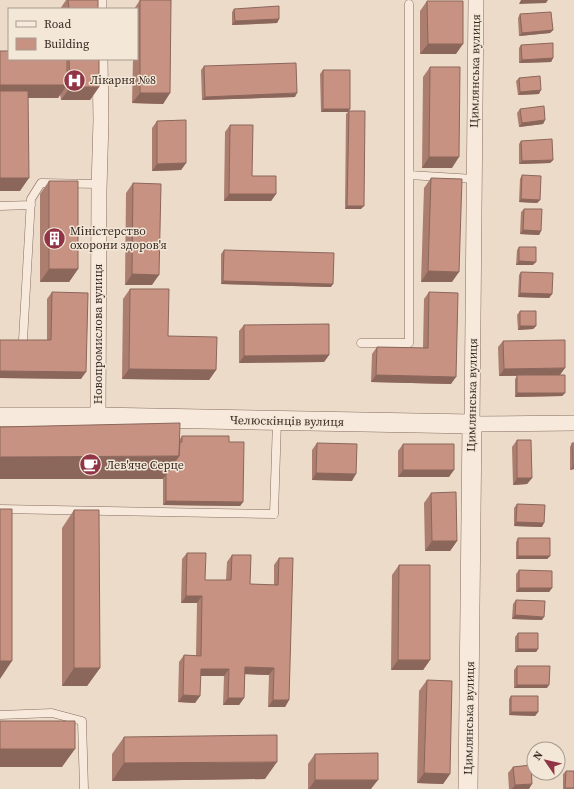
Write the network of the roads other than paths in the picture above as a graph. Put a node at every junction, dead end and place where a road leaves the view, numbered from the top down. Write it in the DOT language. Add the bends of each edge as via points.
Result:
graph roads {
  1 [pos="476,0"];
  2 [pos="409,4"];
  3 [pos="100,60"];
  4 [pos="409,175"];
  5 [pos="474,179"];
  6 [pos="99,184"];
  7 [pos="31,205"];
  8 [pos="0,206"];
  9 [pos="23,340"];
  10 [pos="361,342"];
  11 [pos="0,417"];
  12 [pos="98,417"];
  13 [pos="277,420"];
  14 [pos="574,423"];
  15 [pos="472,424"];
  16 [pos="0,509"];
  17 [pos="0,715"];
  18 [pos="84,789"];
  19 [pos="468,789"];
  1 -- 5 [label="street, Цимлянська вулиця"];
  2 -- 4 [label="lane"];
  3 -- 6 [label="street, Новопромислова вулиця"];
  4 -- 5 [label="lane"];
  4 -- 10 [label="lane" via="409,343"];
  5 -- 15 [label="street, Цимлянська вулиця"];
  6 -- 7 [label="lane" via="41,183 31,199"];
  6 -- 12 [label="street, Новопромислова вулиця"];
  7 -- 8 [label="lane"];
  7 -- 9 [label="lane"];
  11 -- 12 [label="street, Челюскінців вулиця"];
  12 -- 13 [label="street, Челюскінців вулиця"];
  13 -- 15 [label="street, Челюскінців вулиця"];
  13 -- 16 [label="lane" via="274,514"];
  14 -- 15 [label="street, Челюскінців вулиця"];
  15 -- 19 [label="street, Цимлянська вулиця"];
  17 -- 18 [label="lane" via="52,713 82,721"];
}
